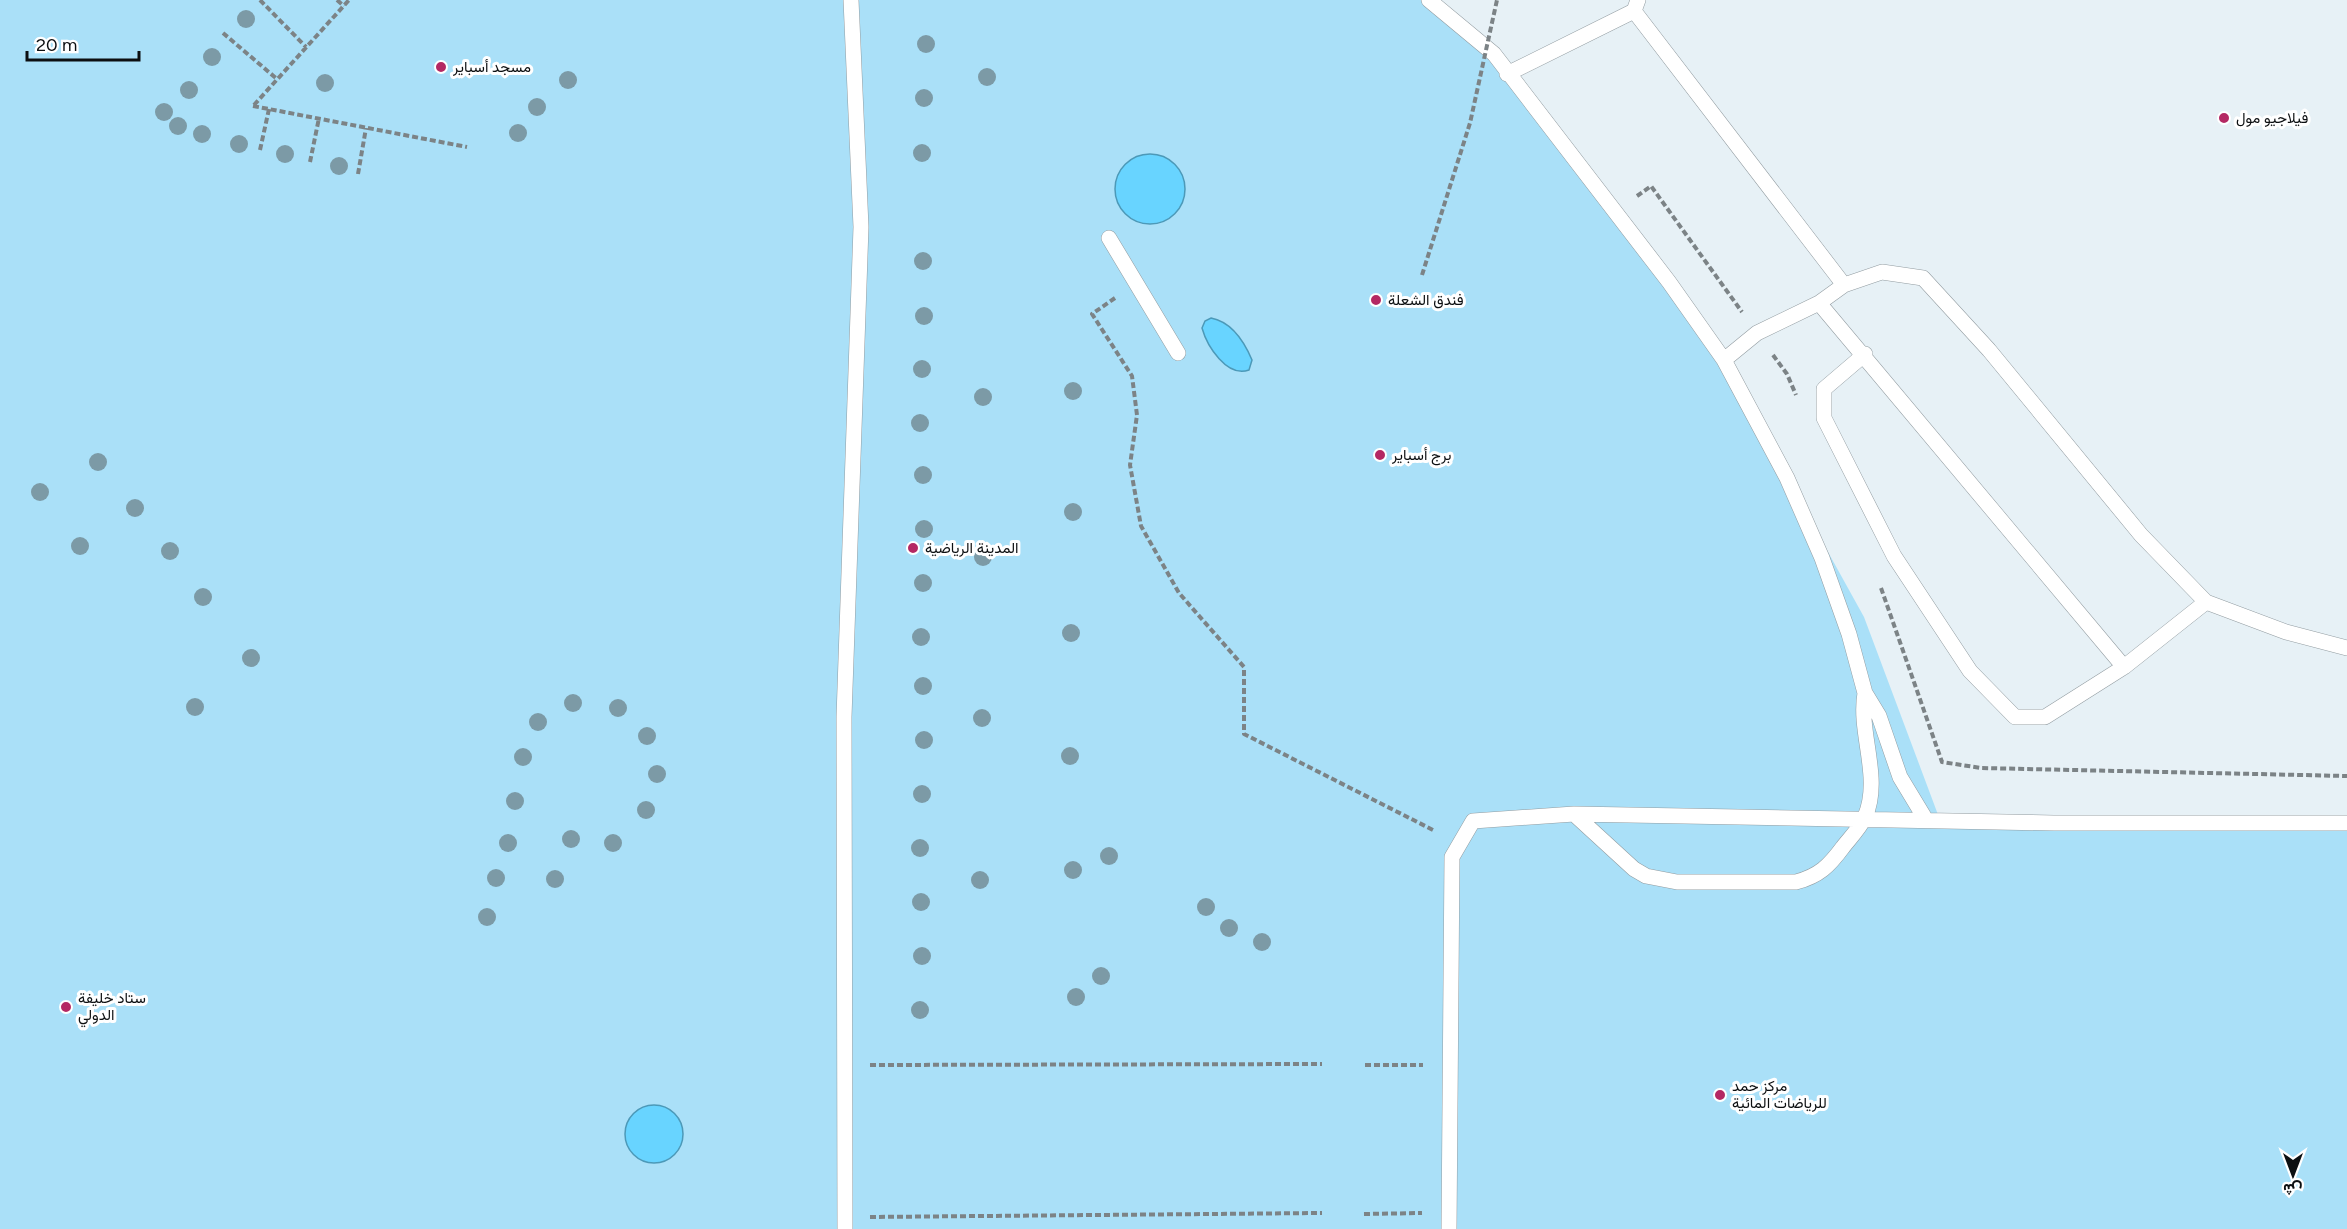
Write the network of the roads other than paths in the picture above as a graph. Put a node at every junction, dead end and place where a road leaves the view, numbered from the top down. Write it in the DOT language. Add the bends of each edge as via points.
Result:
graph roads {
  1 [pos="851,0"];
  2 [pos="1429,0"];
  3 [pos="1636,5"];
  4 [pos="1507,74"];
  5 [pos="1109,238"];
  6 [pos="1844,285"];
  7 [pos="1819,303"];
  8 [pos="1179,353"];
  9 [pos="1865,354"];
  10 [pos="1724,360"];
  11 [pos="2206,602"];
  12 [pos="2347,648"];
  13 [pos="2124,667"];
  14 [pos="1865,693"];
  15 [pos="1574,814"];
  16 [pos="1864,819"];
  17 [pos="1926,820"];
  18 [pos="2347,823"];
  19 [pos="1449,1221"];
  20 [pos="845,1223"];
  1 -- 20 [label="lane" via="861,227 844,717"];
  2 -- 4 [label="lane" via="1494,54"];
  3 -- 4 [label="lane"];
  3 -- 6 [label="lane"];
  4 -- 10 [label="lane" via="1669,282"];
  5 -- 8 [label="lane"];
  6 -- 7 [label="lane"];
  6 -- 11 [label="lane" via="1882,272 1923,278 1989,350 2141,535"];
  7 -- 9 [label="lane"];
  7 -- 10 [label="lane" via="1757,333"];
  9 -- 13 [label="lane"];
  9 -- 13 [label="lane" via="1824,389 1824,418 1893,556 1970,671 2015,717 2045,717"];
  10 -- 14 [label="lane" via="1787,478 1822,558"];
  11 -- 12 [label="lane" via="2286,632"];
  11 -- 13 [label="lane"];
  14 -- 16 [label="lane" via="1862,720 1871,793"];
  14 -- 17 [label="lane" via="1879,716 1903,784"];
  15 -- 16 [label="lane"];
  15 -- 16 [label="lane" via="1634,869 1646,876 1677,882 1796,882 1811,878 1829,866"];
  15 -- 19 [label="lane" via="1473,821 1452,857"];
  16 -- 17 [label="lane"];
  17 -- 18 [label="lane"];
}
